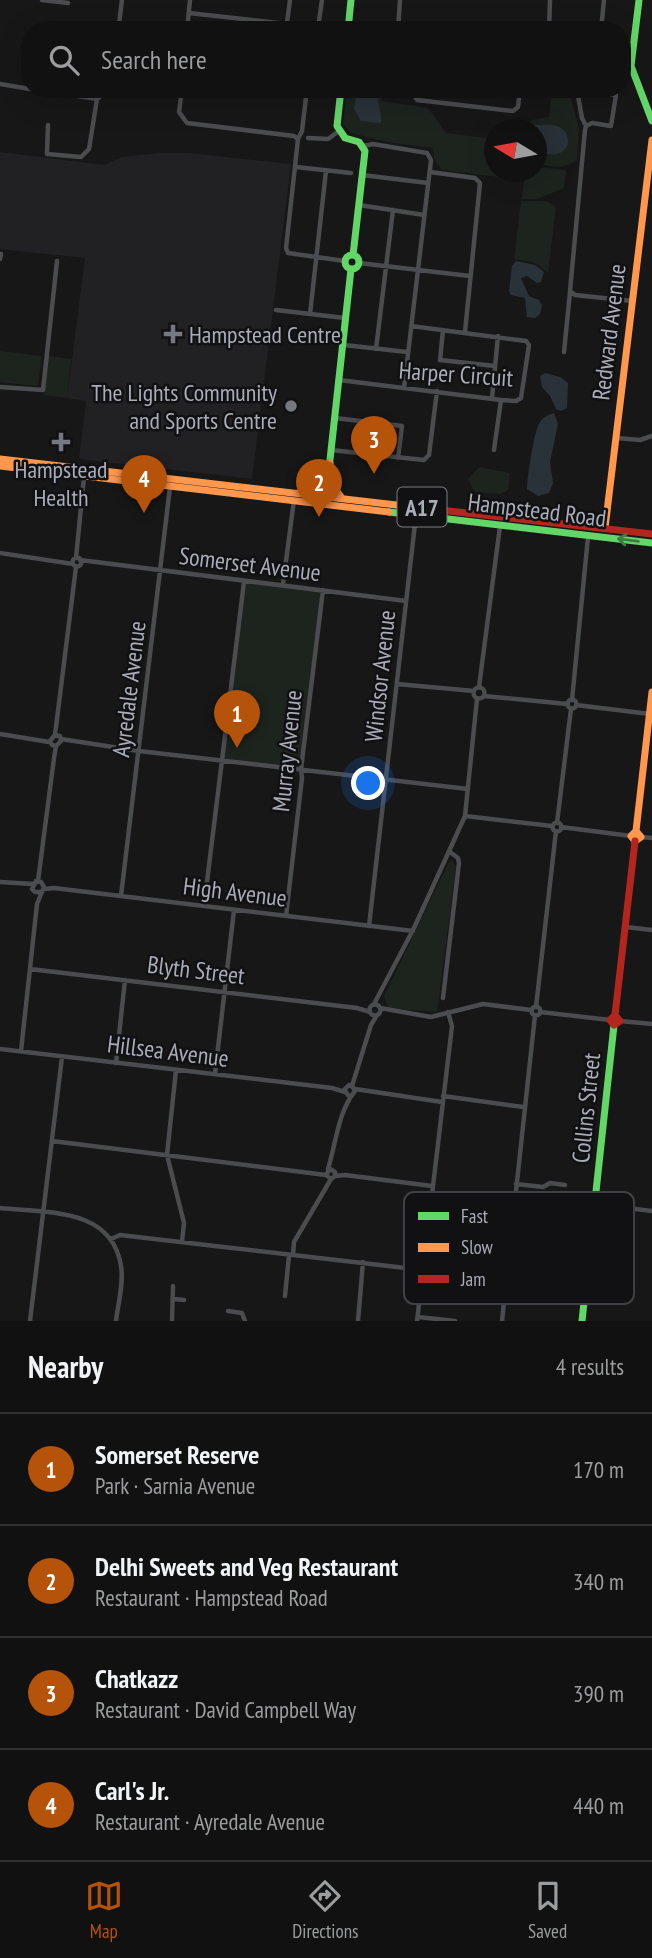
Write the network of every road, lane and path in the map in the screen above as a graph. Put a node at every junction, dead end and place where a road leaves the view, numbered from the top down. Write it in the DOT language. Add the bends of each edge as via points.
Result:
graph roads {
  1 [pos="42,0"];
  2 [pos="122,0"];
  3 [pos="190,0"];
  4 [pos="290,0"];
  5 [pos="321,0"];
  6 [pos="351,0"];
  7 [pos="400,0"];
  8 [pos="550,0"];
  9 [pos="604,0"];
  10 [pos="639,0"];
  11 [pos="68,4"];
  12 [pos="189,13"];
  13 [pos="119,21"];
  14 [pos="188,21"];
  15 [pos="249,21"];
  16 [pos="288,21"];
  17 [pos="319,21"];
  18 [pos="349,21"];
  19 [pos="399,21"];
  20 [pos="549,21"];
  21 [pos="602,21"];
  22 [pos="631,41"];
  23 [pos="631,75"];
  24 [pos="0,86"];
  25 [pos="21,88"];
  26 [pos="92,98"];
  27 [pos="181,98"];
  28 [pos="306,98"];
  29 [pos="340,98"];
  30 [pos="416,98"];
  31 [pos="519,98"];
  32 [pos="578,98"];
  33 [pos="616,98"];
  34 [pos="97,99"];
  35 [pos="652,121"];
  36 [pos="48,125"];
  37 [pos="586,125"];
  38 [pos="339,131"];
  39 [pos="308,138"];
  40 [pos="298,139"];
  41 [pos="652,140"];
  42 [pos="363,146"];
  43 [pos="296,167"];
  44 [pos="326,171"];
  45 [pos="430,172"];
  46 [pos="351,173"];
  47 [pos="362,175"];
  48 [pos="428,183"];
  49 [pos="359,205"];
  50 [pos="393,210"];
  51 [pos="424,215"];
  52 [pos="353,255"];
  53 [pos="316,258"];
  54 [pos="57,261"];
  55 [pos="345,261"];
  56 [pos="359,263"];
  57 [pos="386,266"];
  58 [pos="351,269"];
  59 [pos="417,271"];
  60 [pos="470,276"];
  61 [pos="570,291"];
  62 [pos="632,301"];
  63 [pos="276,310"];
  64 [pos="310,314"];
  65 [pos="346,318"];
  66 [pos="411,326"];
  67 [pos="443,330"];
  68 [pos="465,332"];
  69 [pos="498,336"];
  70 [pos="344,345"];
  71 [pos="376,349"];
  72 [pos="407,352"];
  73 [pos="564,352"];
  74 [pos="495,366"];
  75 [pos="340,380"];
  76 [pos="0,387"];
  77 [pos="404,388"];
  78 [pos="437,391"];
  79 [pos="492,398"];
  80 [pos="501,400"];
  81 [pos="335,418"];
  82 [pos="652,436"];
  83 [pos="616,438"];
  84 [pos="331,450"];
  85 [pos="494,450"];
  86 [pos="398,458"];
  87 [pos="0,459"];
  88 [pos="330,463"];
  89 [pos="0,466"];
  90 [pos="85,472"];
  91 [pos="328,480"];
  92 [pos="171,483"];
  93 [pos="295,495"];
  94 [pos="326,496"];
  95 [pos="342,502"];
  96 [pos="416,514"];
  97 [pos="502,516"];
  98 [pos="500,525"];
  99 [pos="589,526"];
  100 [pos="605,528"];
  101 [pos="652,534"];
  102 [pos="588,536"];
  103 [pos="604,537"];
  104 [pos="652,543"];
  105 [pos="0,553"];
  106 [pos="76,562"];
  107 [pos="161,571"];
  108 [pos="244,582"];
  109 [pos="283,584"];
  110 [pos="323,590"];
  111 [pos="406,601"];
  112 [pos="397,684"];
  113 [pos="652,692"];
  114 [pos="479,693"];
  115 [pos="572,704"];
  116 [pos="649,714"];
  117 [pos="0,733"];
  118 [pos="55,740"];
  119 [pos="139,751"];
  120 [pos="649,751"];
  121 [pos="223,759"];
  122 [pos="301,769"];
  123 [pos="386,779"];
  124 [pos="468,789"];
  125 [pos="465,816"];
  126 [pos="557,827"];
  127 [pos="636,836"];
  128 [pos="652,838"];
  129 [pos="450,852"];
  130 [pos="0,882"];
  131 [pos="38,887"];
  132 [pos="121,896"];
  133 [pos="204,906"];
  134 [pos="234,910"];
  135 [pos="286,916"];
  136 [pos="369,926"];
  137 [pos="626,926"];
  138 [pos="652,930"];
  139 [pos="413,931"];
  140 [pos="30,969"];
  141 [pos="125,980"];
  142 [pos="224,991"];
  143 [pos="443,998"];
  144 [pos="375,1009"];
  145 [pos="536,1011"];
  146 [pos="449,1012"];
  147 [pos="615,1020"];
  148 [pos="652,1024"];
  149 [pos="0,1049"];
  150 [pos="21,1051"];
  151 [pos="62,1057"];
  152 [pos="116,1063"];
  153 [pos="176,1070"];
  154 [pos="215,1074"];
  155 [pos="350,1090"];
  156 [pos="443,1099"];
  157 [pos="523,1107"];
  158 [pos="52,1141"];
  159 [pos="167,1155"];
  160 [pos="330,1174"];
  161 [pos="516,1184"];
  162 [pos="565,1185"];
  163 [pos="432,1186"];
  164 [pos="431,1192"];
  165 [pos="515,1192"];
  166 [pos="596,1192"];
  167 [pos="0,1208"];
  168 [pos="634,1209"];
  169 [pos="652,1211"];
  170 [pos="44,1213"];
  171 [pos="111,1239"];
  172 [pos="182,1242"];
  173 [pos="291,1255"];
  174 [pos="363,1262"];
  175 [pos="404,1267"];
  176 [pos="173,1286"];
  177 [pos="285,1296"];
  178 [pos="174,1299"];
  179 [pos="184,1300"];
  180 [pos="228,1311"];
  181 [pos="417,1319"];
  182 [pos="30,1321"];
  183 [pos="116,1321"];
  184 [pos="172,1321"];
  185 [pos="245,1321"];
  186 [pos="358,1321"];
  187 [pos="455,1321"];
  1 -- 11 [label="street"];
  2 -- 13 [label="street"];
  3 -- 12 [label="street"];
  4 -- 16 [label="street"];
  5 -- 17 [label="street"];
  6 -- 18 [label="main road"];
  7 -- 19 [label="street"];
  8 -- 20 [label="street"];
  9 -- 21 [label="street"];
  10 -- 22 [label="main road"];
  12 -- 14 [label="street"];
  12 -- 15 [label="street"];
  23 -- 35 [label="main road"];
  24 -- 25 [label="street"];
  26 -- 34 [label="street"];
  27 -- 40 [label="street" via="179,112 187,123"];
  28 -- 40 [label="street"];
  29 -- 38 [label="main road"];
  30 -- 31 [label="street" via="513,111"];
  32 -- 37 [label="street"];
  33 -- 37 [label="street" via="611,126"];
  34 -- 36 [label="street" via="89,149 81,157 47,154"];
  37 -- 61 [label="street"];
  38 -- 39 [label="street" via="328,139"];
  38 -- 42 [label="main road"];
  40 -- 43 [label="street"];
  41 -- 62 [label="main road, Redward Avenue"];
  42 -- 45 [label="street" via="430,154"];
  42 -- 47 [label="main road"];
  43 -- 44 [label="street"];
  43 -- 53 [label="street" via="286,248 292,255"];
  44 -- 46 [label="street"];
  44 -- 53 [label="street"];
  45 -- 48 [label="street"];
  45 -- 60 [label="street" via="475,177 480,183"];
  47 -- 48 [label="street"];
  47 -- 49 [label="main road"];
  48 -- 51 [label="street"];
  49 -- 50 [label="street"];
  49 -- 52 [label="main road"];
  50 -- 51 [label="street"];
  50 -- 57 [label="street"];
  51 -- 59 [label="street"];
  52 -- 55 [label="main road"];
  52 -- 56 [label="main road"];
  53 -- 55 [label="street"];
  53 -- 64 [label="street"];
  54 -- 76 [label="street" via="43,390"];
  55 -- 58 [label="main road"];
  56 -- 57 [label="street"];
  56 -- 58 [label="main road"];
  57 -- 59 [label="street"];
  57 -- 71 [label="street"];
  58 -- 65 [label="main road"];
  59 -- 60 [label="street"];
  59 -- 66 [label="street"];
  60 -- 68 [label="street"];
  61 -- 62 [label="street"];
  61 -- 73 [label="street"];
  62 -- 83 [label="main road, Redward Avenue"];
  63 -- 64 [label="street"];
  64 -- 65 [label="street"];
  65 -- 70 [label="main road"];
  66 -- 67 [label="street, Harper Circuit"];
  66 -- 72 [label="street"];
  67 -- 68 [label="street, Harper Circuit"];
  67 -- 74 [label="street" via="440,360"];
  68 -- 69 [label="street, Harper Circuit"];
  69 -- 74 [label="street"];
  69 -- 80 [label="street, Harper Circuit" via="529,345 522,398"];
  70 -- 71 [label="street"];
  70 -- 75 [label="main road"];
  71 -- 72 [label="street"];
  72 -- 77 [label="street"];
  74 -- 79 [label="street"];
  75 -- 77 [label="street, Harper Circuit"];
  75 -- 81 [label="main road"];
  77 -- 78 [label="street, Harper Circuit"];
  78 -- 79 [label="street, Harper Circuit"];
  78 -- 86 [label="street" via="429,456 421,461"];
  79 -- 80 [label="street, Harper Circuit"];
  80 -- 85 [label="street"];
  81 -- 84 [label="main road"];
  81 -- 86 [label="street" via="402,426"];
  82 -- 83 [label="street"];
  83 -- 100 [label="main road, Redward Avenue"];
  84 -- 86 [label="street"];
  84 -- 88 [label="main road"];
  87 -- 90 [label="main road, Hampstead Road / A17"];
  88 -- 91 [label="main road"];
  88 -- 95 [label="main road" via="333,486"];
  89 -- 90 [label="main road, Hampstead Road / A17"];
  90 -- 92 [label="main road, Hampstead Road / A17"];
  90 -- 106 [label="street"];
  91 -- 93 [label="main road"];
  91 -- 94 [label="main road"];
  92 -- 93 [label="main road, Hampstead Road / A17"];
  92 -- 107 [label="street, Ayredale Avenue"];
  93 -- 94 [label="main road, Hampstead Road / A17"];
  93 -- 95 [label="main road, Hampstead Road / A17"];
  93 -- 109 [label="street"];
  94 -- 95 [label="main road, Hampstead Road / A17"];
  95 -- 96 [label="main road, Hampstead Road / A17"];
  95 -- 97 [label="main road, Hampstead Road / A17"];
  96 -- 98 [label="main road, Hampstead Road / A17"];
  96 -- 111 [label="street, Windsor Avenue"];
  97 -- 98 [label="main road"];
  97 -- 99 [label="main road, Hampstead Road / A17"];
  98 -- 102 [label="main road, Hampstead Road / A17"];
  98 -- 114 [label="street"];
  99 -- 100 [label="main road, Hampstead Road / A17"];
  99 -- 102 [label="main road"];
  100 -- 101 [label="main road, Hampstead Road / A17"];
  100 -- 103 [label="main road, Redward Avenue"];
  102 -- 103 [label="main road, Hampstead Road / A17"];
  102 -- 115 [label="street"];
  104 -- 103 [label="main road, Hampstead Road / A17, one-way"];
  105 -- 106 [label="street, Somerset Avenue"];
  106 -- 107 [label="street, Somerset Avenue"];
  106 -- 118 [label="street"];
  107 -- 108 [label="street, Somerset Avenue"];
  107 -- 119 [label="street, Ayredale Avenue"];
  108 -- 109 [label="street, Somerset Avenue"];
  108 -- 121 [label="street"];
  109 -- 110 [label="street, Somerset Avenue"];
  110 -- 111 [label="street, Somerset Avenue"];
  110 -- 122 [label="street, Murray Avenue"];
  111 -- 112 [label="street, Windsor Avenue"];
  112 -- 114 [label="street"];
  112 -- 123 [label="street, Windsor Avenue"];
  113 -- 116 [label="main road, Collins Street"];
  114 -- 115 [label="street"];
  114 -- 124 [label="street"];
  115 -- 116 [label="street"];
  115 -- 126 [label="street"];
  116 -- 120 [label="main road, Collins Street"];
  117 -- 118 [label="street"];
  118 -- 119 [label="street"];
  118 -- 131 [label="street"];
  119 -- 121 [label="street"];
  119 -- 132 [label="street, Ayredale Avenue"];
  120 -- 127 [label="main road, Collins Street"];
  121 -- 122 [label="street"];
  121 -- 133 [label="street"];
  122 -- 123 [label="street"];
  122 -- 135 [label="street, Murray Avenue"];
  123 -- 124 [label="street"];
  123 -- 136 [label="street, Windsor Avenue"];
  124 -- 125 [label="street"];
  125 -- 126 [label="street"];
  125 -- 129 [label="street"];
  126 -- 127 [label="street"];
  126 -- 145 [label="street"];
  127 -- 128 [label="street"];
  127 -- 137 [label="main road, Collins Street"];
  129 -- 139 [label="street"];
  129 -- 143 [label="street" via="459,863"];
  130 -- 131 [label="street, High Avenue"];
  131 -- 132 [label="street, High Avenue"];
  131 -- 140 [label="street"];
  132 -- 133 [label="street, High Avenue"];
  133 -- 134 [label="street, High Avenue"];
  134 -- 135 [label="street, High Avenue"];
  134 -- 142 [label="street"];
  135 -- 136 [label="street, High Avenue"];
  136 -- 139 [label="street, High Avenue"];
  137 -- 138 [label="street"];
  137 -- 147 [label="main road, Collins Street"];
  139 -- 144 [label="street"];
  140 -- 141 [label="street, Blyth Street"];
  140 -- 150 [label="street"];
  141 -- 142 [label="street, Blyth Street"];
  141 -- 152 [label="street"];
  142 -- 144 [label="street, Blyth Street"];
  142 -- 154 [label="street"];
  144 -- 146 [label="street, Blyth Street" via="431,1017"];
  144 -- 155 [label="street"];
  145 -- 146 [label="street, Blyth Street" via="483,1004"];
  145 -- 147 [label="street, Blyth Street"];
  145 -- 157 [label="street"];
  146 -- 156 [label="street" via="452,1026"];
  147 -- 148 [label="street, Blyth Street"];
  147 -- 166 [label="main road, Collins Street"];
  149 -- 150 [label="street, Hillsea Avenue"];
  150 -- 151 [label="street, Hillsea Avenue"];
  151 -- 152 [label="street, Hillsea Avenue"];
  151 -- 158 [label="street"];
  152 -- 153 [label="street, Hillsea Avenue"];
  153 -- 154 [label="street, Hillsea Avenue"];
  153 -- 159 [label="street"];
  154 -- 155 [label="street, Hillsea Avenue"];
  155 -- 156 [label="street, Hillsea Avenue"];
  155 -- 160 [label="street"];
  156 -- 157 [label="street, Hillsea Avenue"];
  156 -- 163 [label="street"];
  157 -- 161 [label="street"];
  158 -- 159 [label="street"];
  158 -- 170 [label="street"];
  159 -- 160 [label="street"];
  159 -- 172 [label="street" via="184,1223"];
  160 -- 163 [label="street"];
  160 -- 173 [label="street"];
  161 -- 162 [label="street"];
  161 -- 165 [label="street"];
  163 -- 164 [label="street"];
  167 -- 170 [label="street"];
  168 -- 169 [label="street"];
  170 -- 171 [label="street" via="83,1218"];
  170 -- 182 [label="street"];
  171 -- 172 [label="street" via="120,1235"];
  171 -- 183 [label="street" via="121,1266"];
  172 -- 173 [label="street"];
  173 -- 174 [label="street"];
  173 -- 177 [label="street"];
  174 -- 175 [label="street"];
  174 -- 186 [label="street"];
  176 -- 178 [label="street"];
  178 -- 179 [label="street"];
  178 -- 184 [label="street"];
  180 -- 185 [label="street" via="242,1313"];
  181 -- 187 [label="street"];
}
